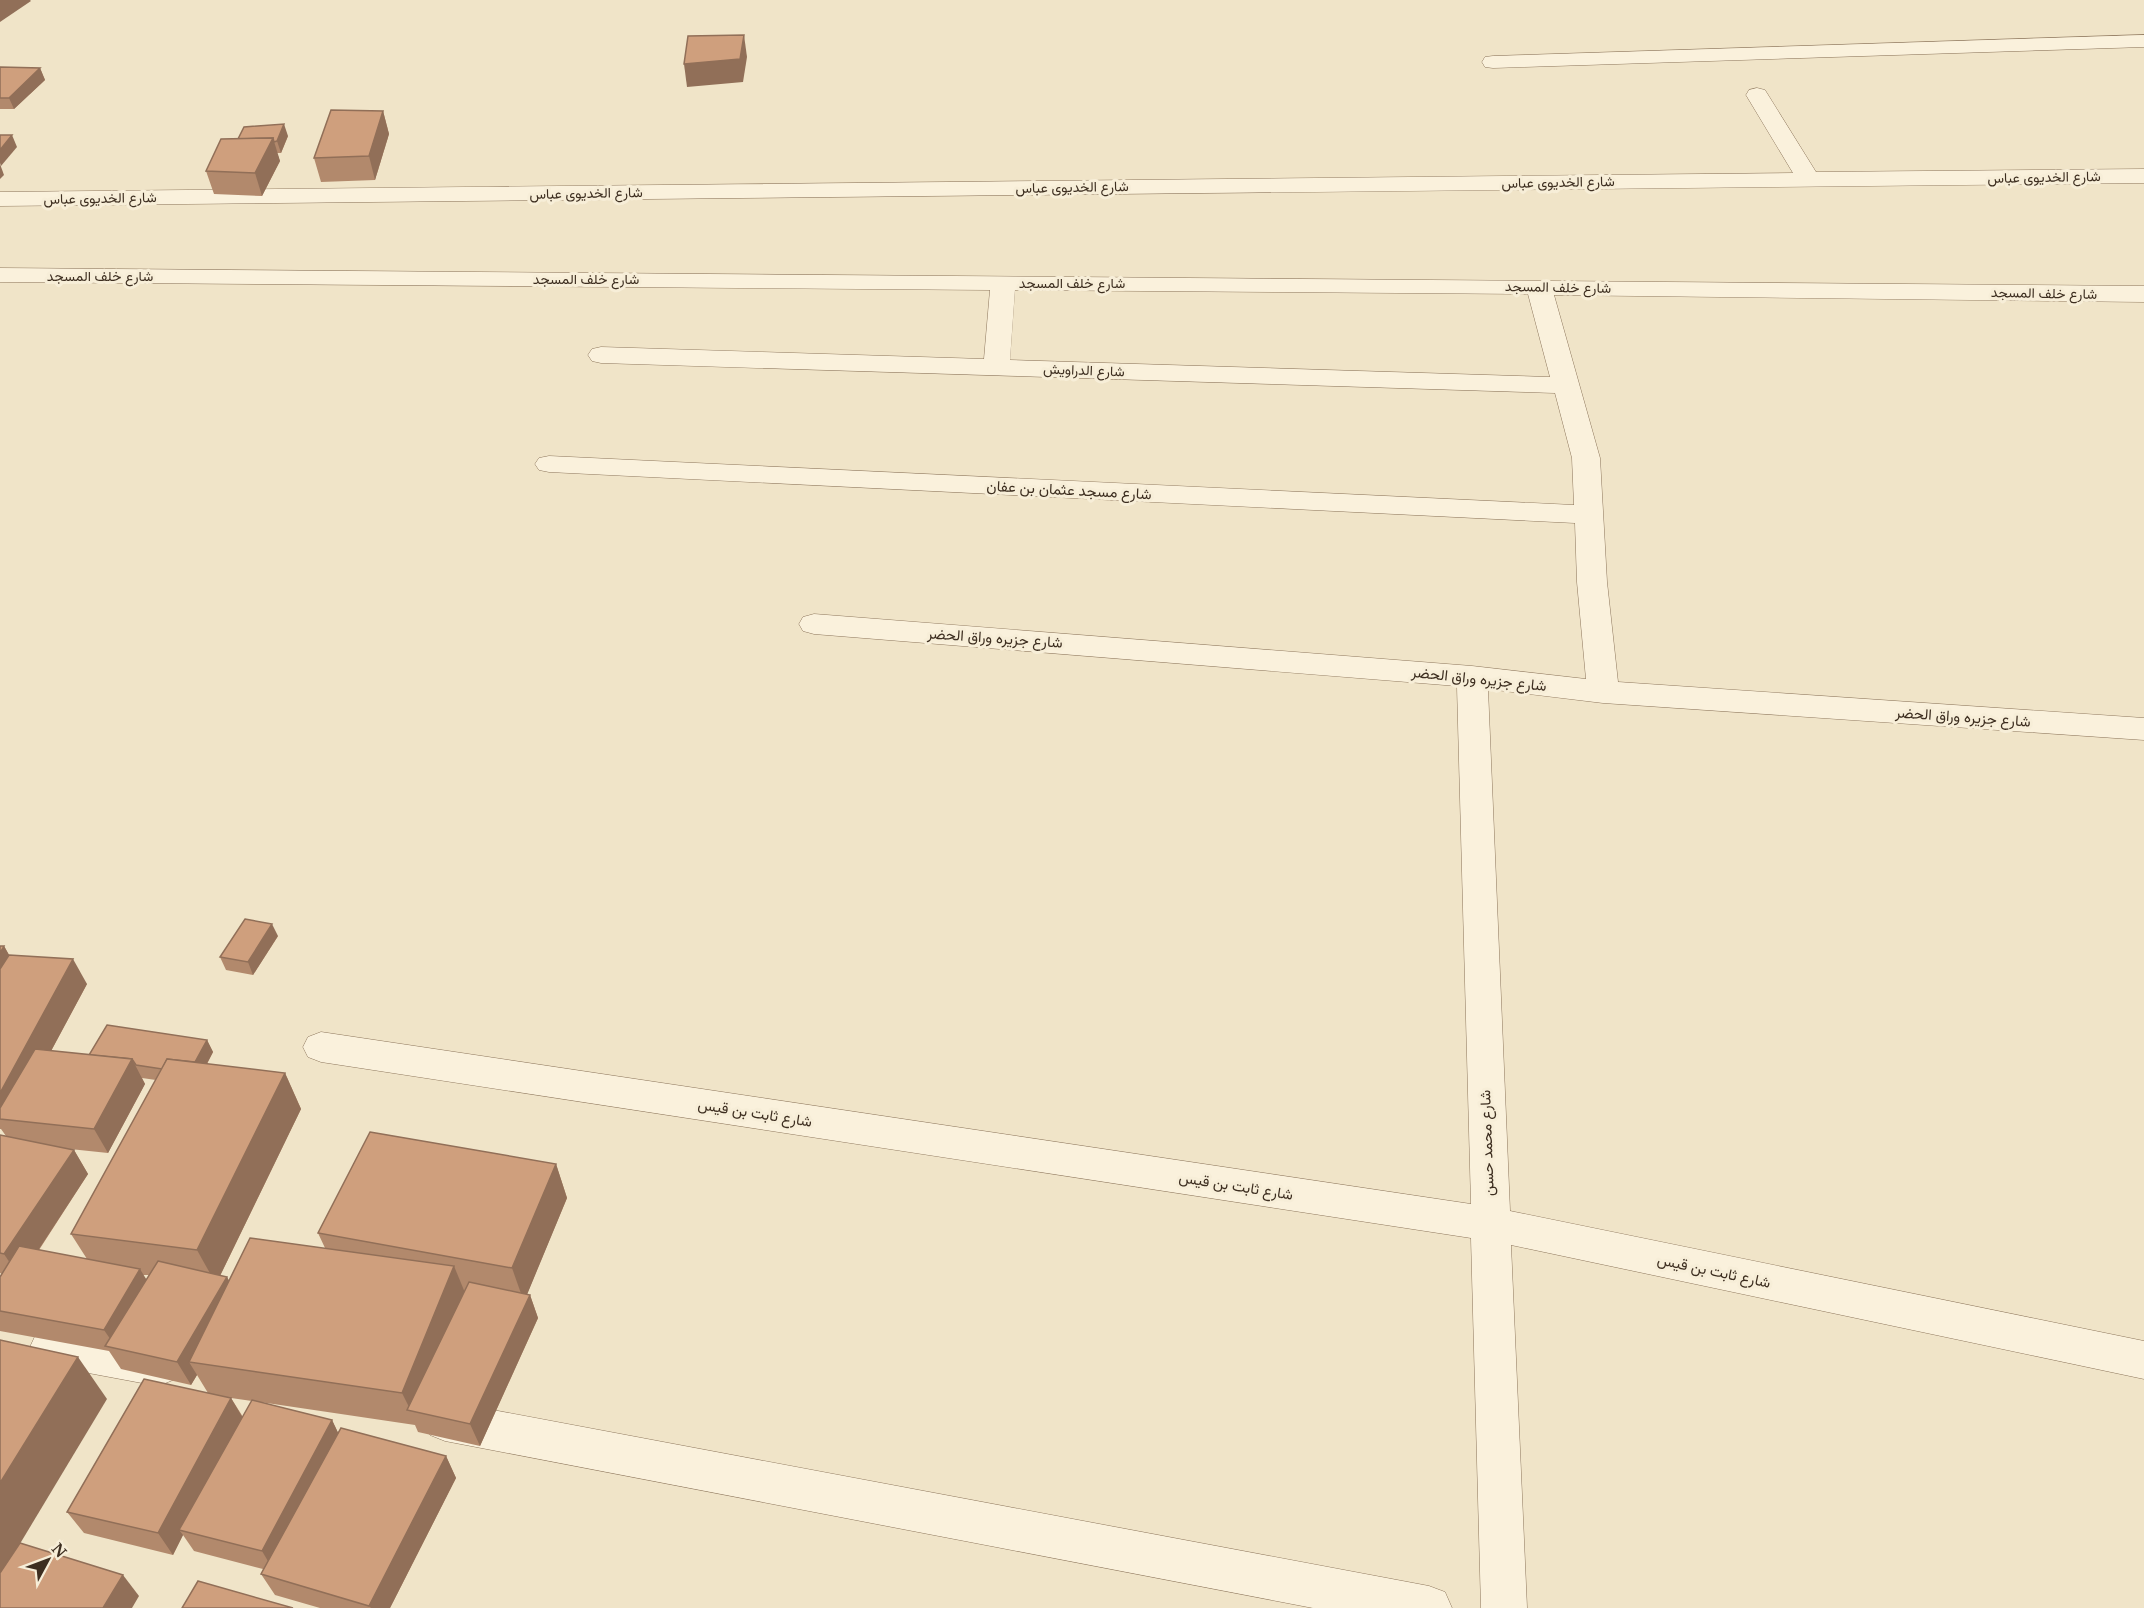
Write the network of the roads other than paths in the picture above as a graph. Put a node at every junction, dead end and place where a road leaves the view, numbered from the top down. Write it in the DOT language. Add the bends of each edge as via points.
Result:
graph roads {
  1 [pos="2144,41"];
  2 [pos="1493,62"];
  3 [pos="1758,95"];
  4 [pos="2144,176"];
  5 [pos="1808,179"];
  6 [pos="0,199"];
  7 [pos="0,275"];
  8 [pos="1003,283"];
  9 [pos="1539,287"];
  10 [pos="2144,294"];
  11 [pos="601,355"];
  12 [pos="996,367"];
  13 [pos="1567,384"];
  14 [pos="549,464"];
  15 [pos="1588,514"];
  16 [pos="814,624"];
  17 [pos="1472,677"];
  18 [pos="1603,692"];
  19 [pos="2144,729"];
  20 [pos="321,1047"];
  21 [pos="1490,1224"];
  22 [pos="51,1347"];
  23 [pos="2144,1360"];
  24 [pos="192,1373"];
  25 [pos="404,1414"];
  26 [pos="1429,1608"];
  27 [pos="1504,1608"];
  1 -- 2 [label="street"];
  3 -- 5 [label="street"];
  4 -- 5 [label="street, شارع الخديوى عباس"];
  5 -- 6 [label="street, شارع الخديوى عباس"];
  7 -- 8 [label="street, شارع خلف المسجد"];
  8 -- 9 [label="street, شارع خلف المسجد"];
  8 -- 12 [label="street"];
  9 -- 10 [label="street, شارع خلف المسجد"];
  9 -- 13 [label="street"];
  11 -- 12 [label="street, شارع الدراويش"];
  12 -- 13 [label="street, شارع الدراويش"];
  13 -- 15 [label="street" via="1586,458"];
  14 -- 15 [label="street, شارع مسجد عثمان بن عفان"];
  15 -- 18 [label="street"];
  16 -- 17 [label="street, شارع جزيره وراق الحضر"];
  17 -- 18 [label="street, شارع جزيره وراق الحضر"];
  17 -- 21 [label="street, شارع محمد حسن"];
  18 -- 19 [label="street, شارع جزيره وراق الحضر"];
  20 -- 21 [label="street, شارع ثابت بن قيس"];
  21 -- 23 [label="street, شارع ثابت بن قيس"];
  21 -- 27 [label="street, شارع محمد حسن"];
  22 -- 24 [label="street"];
  25 -- 26 [label="street"];
}
